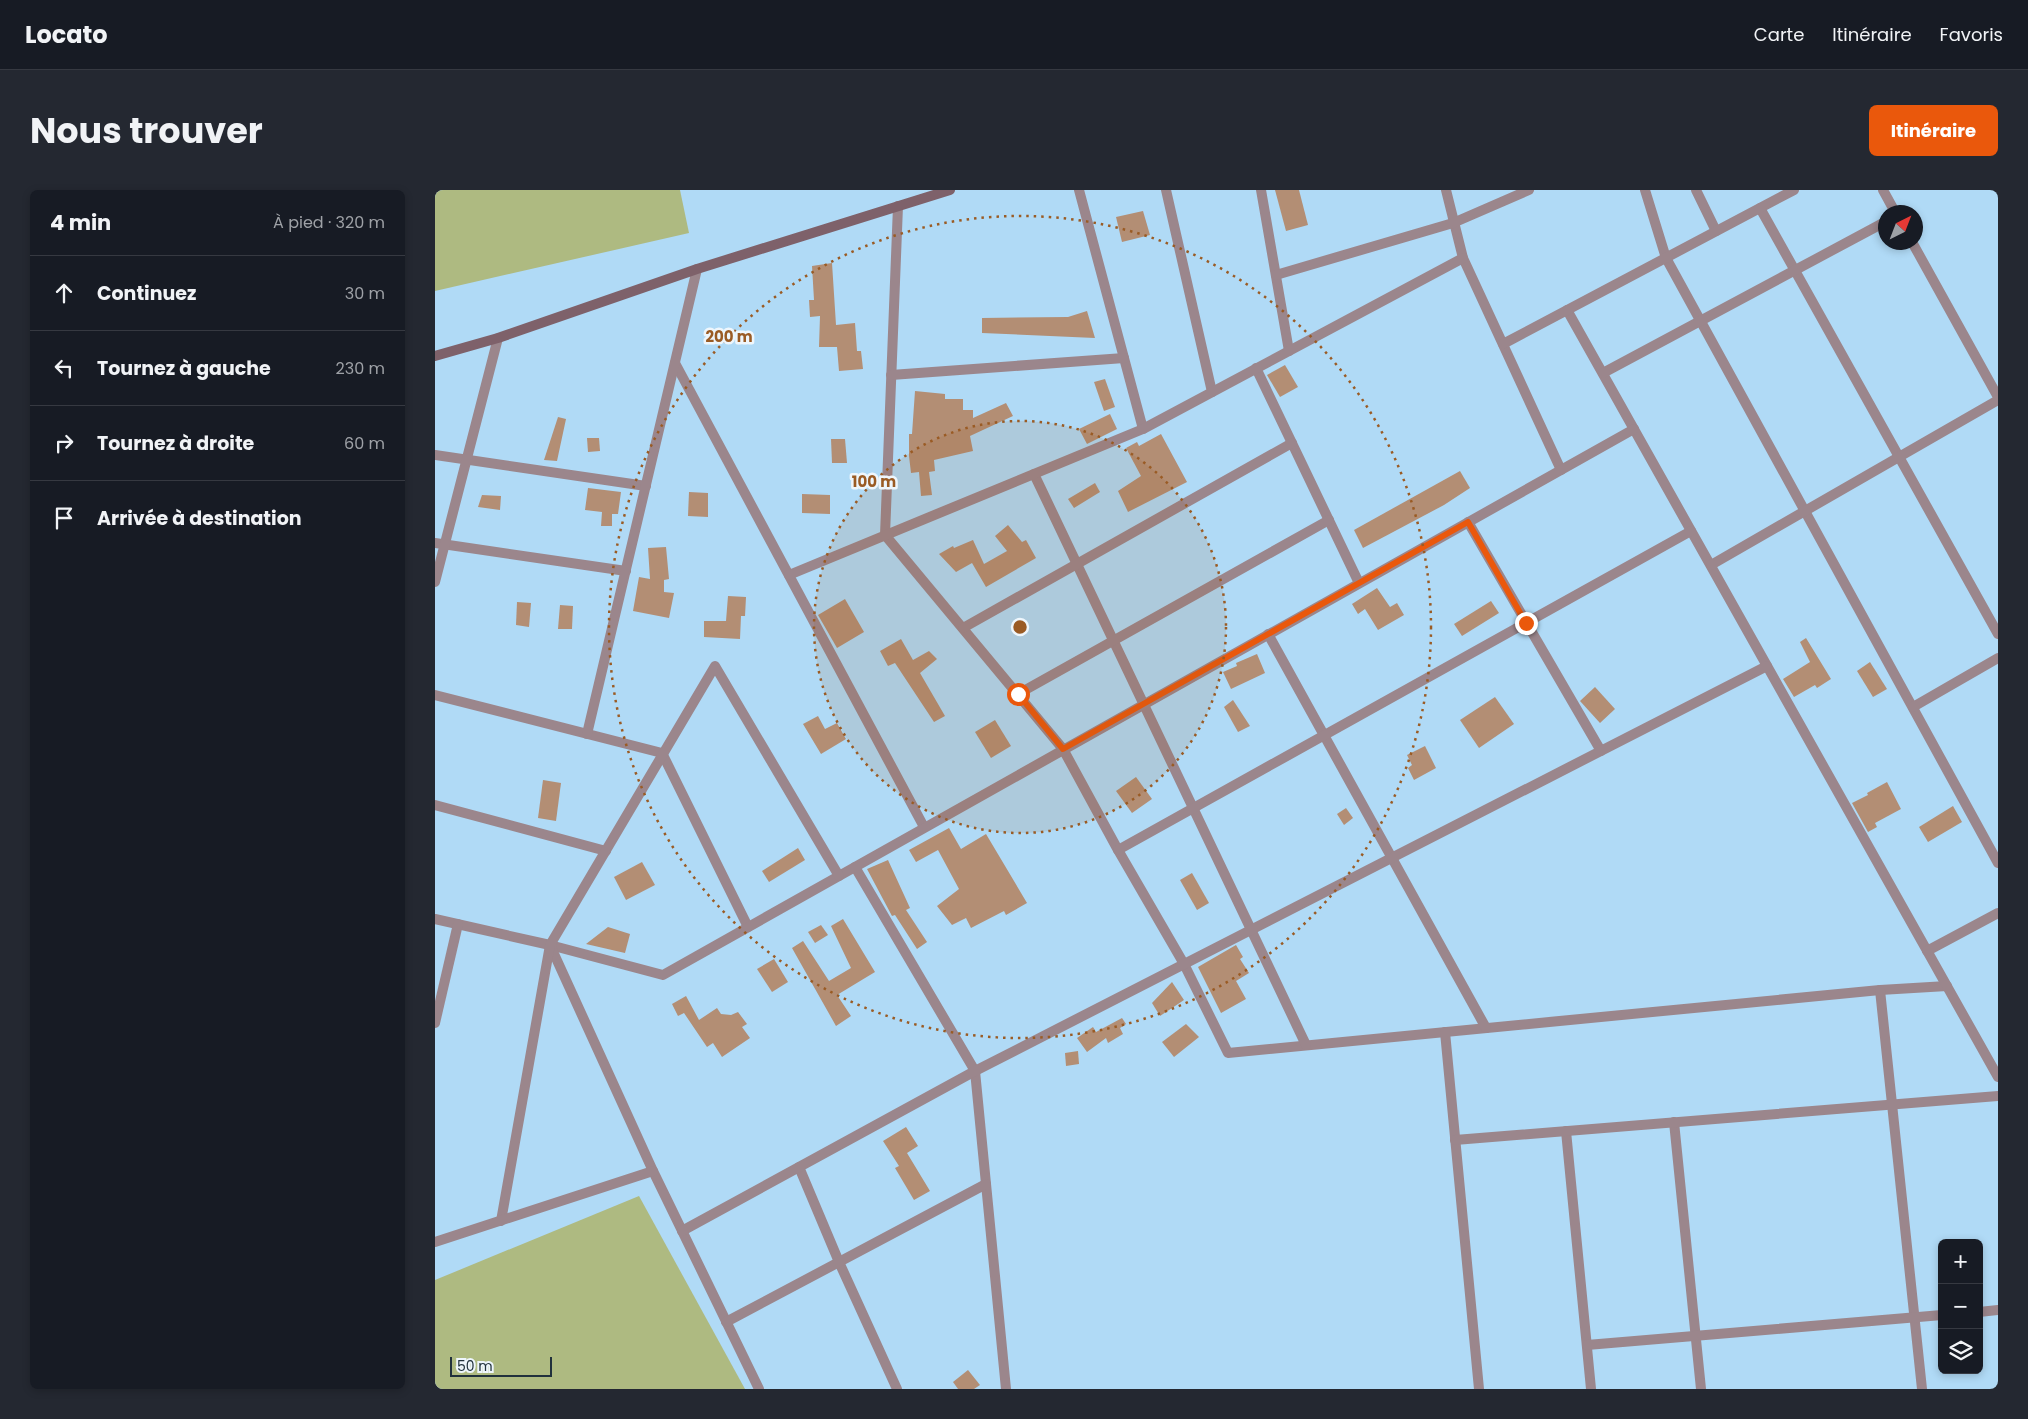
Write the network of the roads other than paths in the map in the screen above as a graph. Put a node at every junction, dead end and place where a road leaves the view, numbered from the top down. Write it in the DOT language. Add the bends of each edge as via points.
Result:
graph roads {
  1 [pos="950,190"];
  2 [pos="1079,190"];
  3 [pos="1166,190"];
  4 [pos="1261,190"];
  5 [pos="1446,190"];
  6 [pos="1529,190"];
  7 [pos="1645,190"];
  8 [pos="1696,190"];
  9 [pos="1794,190"];
  10 [pos="1883,190"];
  11 [pos="1891,205"];
  12 [pos="898,206"];
  13 [pos="1760,208"];
  14 [pos="1453,223"];
  15 [pos="1878,226"];
  16 [pos="1716,231"];
  17 [pos="1916,250"];
  18 [pos="1463,258"];
  19 [pos="1666,258"];
  20 [pos="697,269"];
  21 [pos="1795,271"];
  22 [pos="1276,275"];
  23 [pos="1567,310"];
  24 [pos="1701,320"];
  25 [pos="498,338"];
  26 [pos="1503,344"];
  27 [pos="1289,351"];
  28 [pos="435,356"];
  29 [pos="1124,358"];
  30 [pos="675,363"];
  31 [pos="1256,368"];
  32 [pos="1603,373"];
  33 [pos="891,375"];
  34 [pos="1212,392"];
  35 [pos="1998,398"];
  36 [pos="1143,429"];
  37 [pos="1634,429"];
  38 [pos="1292,443"];
  39 [pos="435,455"];
  40 [pos="1899,457"];
  41 [pos="467,460"];
  42 [pos="1561,470"];
  43 [pos="1034,474"];
  44 [pos="645,486"];
  45 [pos="1805,511"];
  46 [pos="1329,520"];
  47 [pos="1468,522"];
  48 [pos="1691,531"];
  49 [pos="885,535"];
  50 [pos="440,544"];
  51 [pos="1077,564"];
  52 [pos="1711,565"];
  53 [pos="625,572"];
  54 [pos="789,575"];
  55 [pos="435,582"];
  56 [pos="1359,583"];
  57 [pos="1526,623"];
  58 [pos="963,628"];
  59 [pos="1269,634"];
  60 [pos="1998,634"];
  61 [pos="1113,640"];
  62 [pos="1998,658"];
  63 [pos="1767,666"];
  64 [pos="1018,694"];
  65 [pos="435,695"];
  66 [pos="1143,704"];
  67 [pos="1913,707"];
  68 [pos="587,734"];
  69 [pos="1324,735"];
  70 [pos="1063,749"];
  71 [pos="1601,751"];
  72 [pos="662,753"];
  73 [pos="435,805"];
  74 [pos="1193,809"];
  75 [pos="924,827"];
  76 [pos="1118,850"];
  77 [pos="606,851"];
  78 [pos="1392,858"];
  79 [pos="1998,863"];
  80 [pos="855,867"];
  81 [pos="839,876"];
  82 [pos="1998,913"];
  83 [pos="435,919"];
  84 [pos="458,924"];
  85 [pos="748,927"];
  86 [pos="1251,930"];
  87 [pos="550,945"];
  88 [pos="1927,951"];
  89 [pos="1184,964"];
  90 [pos="1947,986"];
  91 [pos="1880,990"];
  92 [pos="435,1023"];
  93 [pos="1486,1028"];
  94 [pos="1445,1032"];
  95 [pos="1306,1045"];
  96 [pos="975,1071"];
  97 [pos="1998,1077"];
  98 [pos="1998,1096"];
  99 [pos="1891,1104"];
  100 [pos="1674,1122"];
  101 [pos="1566,1131"];
  102 [pos="1455,1140"];
  103 [pos="799,1167"];
  104 [pos="653,1171"];
  105 [pos="986,1184"];
  106 [pos="501,1220"];
  107 [pos="682,1231"];
  108 [pos="435,1242"];
  109 [pos="839,1262"];
  110 [pos="1998,1310"];
  111 [pos="1983,1312"];
  112 [pos="1938,1315"];
  113 [pos="1914,1317"];
  114 [pos="726,1322"];
  115 [pos="1695,1335"];
  116 [pos="1587,1344"];
  117 [pos="759,1389"];
  118 [pos="897,1389"];
  119 [pos="1006,1389"];
  120 [pos="1479,1389"];
  121 [pos="1591,1389"];
  122 [pos="1701,1389"];
  123 [pos="1922,1389"];
  1 -- 12 [label="street"];
  2 -- 29 [label="street"];
  3 -- 34 [label="street"];
  4 -- 22 [label="street"];
  5 -- 14 [label="street"];
  6 -- 14 [label="street"];
  7 -- 19 [label="street"];
  8 -- 16 [label="street"];
  9 -- 13 [label="street"];
  10 -- 11 [label="street"];
  12 -- 20 [label="street"];
  12 -- 33 [label="street"];
  13 -- 16 [label="street"];
  13 -- 21 [label="street"];
  14 -- 18 [label="street"];
  14 -- 22 [label="street"];
  15 -- 21 [label="street"];
  16 -- 19 [label="street"];
  17 -- 35 [label="street"];
  18 -- 26 [label="street"];
  18 -- 27 [label="street"];
  19 -- 23 [label="street"];
  19 -- 24 [label="street"];
  20 -- 25 [label="street"];
  20 -- 30 [label="street"];
  21 -- 24 [label="street"];
  21 -- 40 [label="street"];
  22 -- 27 [label="street"];
  23 -- 26 [label="street"];
  23 -- 32 [label="street"];
  24 -- 32 [label="street"];
  24 -- 45 [label="street"];
  25 -- 28 [label="street"];
  25 -- 41 [label="street"];
  26 -- 42 [label="street"];
  27 -- 31 [label="street"];
  29 -- 33 [label="street"];
  29 -- 36 [label="street"];
  30 -- 44 [label="street"];
  30 -- 54 [label="street"];
  31 -- 34 [label="street"];
  31 -- 38 [label="street"];
  32 -- 37 [label="street"];
  33 -- 49 [label="street"];
  34 -- 36 [label="street"];
  35 -- 40 [label="street"];
  36 -- 43 [label="street"];
  37 -- 42 [label="street"];
  37 -- 48 [label="street"];
  38 -- 46 [label="street"];
  38 -- 51 [label="street"];
  39 -- 41 [label="street"];
  40 -- 45 [label="street"];
  40 -- 60 [label="street"];
  41 -- 44 [label="street"];
  41 -- 50 [label="street"];
  42 -- 47 [label="street"];
  43 -- 49 [label="street"];
  43 -- 51 [label="street"];
  44 -- 53 [label="street"];
  45 -- 52 [label="street"];
  45 -- 67 [label="street"];
  46 -- 56 [label="street"];
  46 -- 61 [label="street"];
  47 -- 56 [label="street"];
  47 -- 57 [label="street"];
  48 -- 52 [label="street"];
  48 -- 57 [label="street"];
  49 -- 54 [label="street"];
  49 -- 58 [label="street"];
  50 -- 53 [label="street"];
  50 -- 55 [label="street"];
  51 -- 58 [label="street"];
  51 -- 61 [label="street"];
  52 -- 63 [label="street"];
  53 -- 68 [label="street"];
  54 -- 75 [label="street"];
  56 -- 59 [label="street"];
  57 -- 69 [label="street"];
  57 -- 71 [label="street"];
  58 -- 64 [label="street"];
  59 -- 66 [label="street"];
  59 -- 69 [label="street"];
  61 -- 64 [label="street"];
  61 -- 66 [label="street"];
  62 -- 67 [label="street"];
  63 -- 71 [label="street"];
  63 -- 88 [label="street"];
  64 -- 70 [label="street"];
  65 -- 68 [label="street"];
  66 -- 70 [label="street"];
  66 -- 74 [label="street"];
  67 -- 79 [label="street"];
  68 -- 72 [label="street"];
  69 -- 74 [label="street"];
  69 -- 78 [label="street"];
  70 -- 75 [label="street"];
  70 -- 76 [label="street"];
  71 -- 78 [label="street"];
  72 -- 77 [label="street"];
  72 -- 81 [label="street" via="715,666"];
  72 -- 85 [label="street"];
  73 -- 77 [label="street"];
  74 -- 76 [label="street"];
  74 -- 86 [label="street"];
  75 -- 80 [label="street"];
  76 -- 89 [label="street"];
  77 -- 87 [label="street"];
  78 -- 86 [label="street"];
  78 -- 93 [label="street"];
  80 -- 81 [label="street"];
  80 -- 96 [label="street"];
  81 -- 85 [label="street"];
  82 -- 88 [label="street"];
  83 -- 84 [label="street"];
  84 -- 87 [label="street"];
  84 -- 92 [label="street"];
  85 -- 87 [label="street" via="663,975"];
  86 -- 89 [label="street"];
  86 -- 95 [label="street"];
  87 -- 104 [label="street"];
  87 -- 106 [label="street"];
  88 -- 90 [label="street"];
  89 -- 95 [label="street" via="1229,1053"];
  89 -- 96 [label="street"];
  90 -- 91 [label="street"];
  90 -- 97 [label="street"];
  91 -- 93 [label="street"];
  91 -- 99 [label="street"];
  93 -- 94 [label="street"];
  94 -- 95 [label="street"];
  94 -- 102 [label="street"];
  96 -- 103 [label="street"];
  96 -- 105 [label="street"];
  98 -- 99 [label="street"];
  99 -- 100 [label="street"];
  99 -- 113 [label="street"];
  100 -- 101 [label="street"];
  100 -- 115 [label="street"];
  101 -- 102 [label="street"];
  101 -- 116 [label="street"];
  102 -- 120 [label="street"];
  103 -- 107 [label="street"];
  103 -- 109 [label="street"];
  104 -- 106 [label="street"];
  104 -- 107 [label="street"];
  105 -- 109 [label="street"];
  105 -- 119 [label="street"];
  106 -- 108 [label="street"];
  107 -- 114 [label="street"];
  109 -- 114 [label="street"];
  109 -- 118 [label="street"];
  110 -- 111 [label="street"];
  112 -- 113 [label="street"];
  113 -- 115 [label="street"];
  113 -- 123 [label="street"];
  114 -- 117 [label="street"];
  115 -- 116 [label="street"];
  115 -- 122 [label="street"];
  116 -- 121 [label="street"];
}
